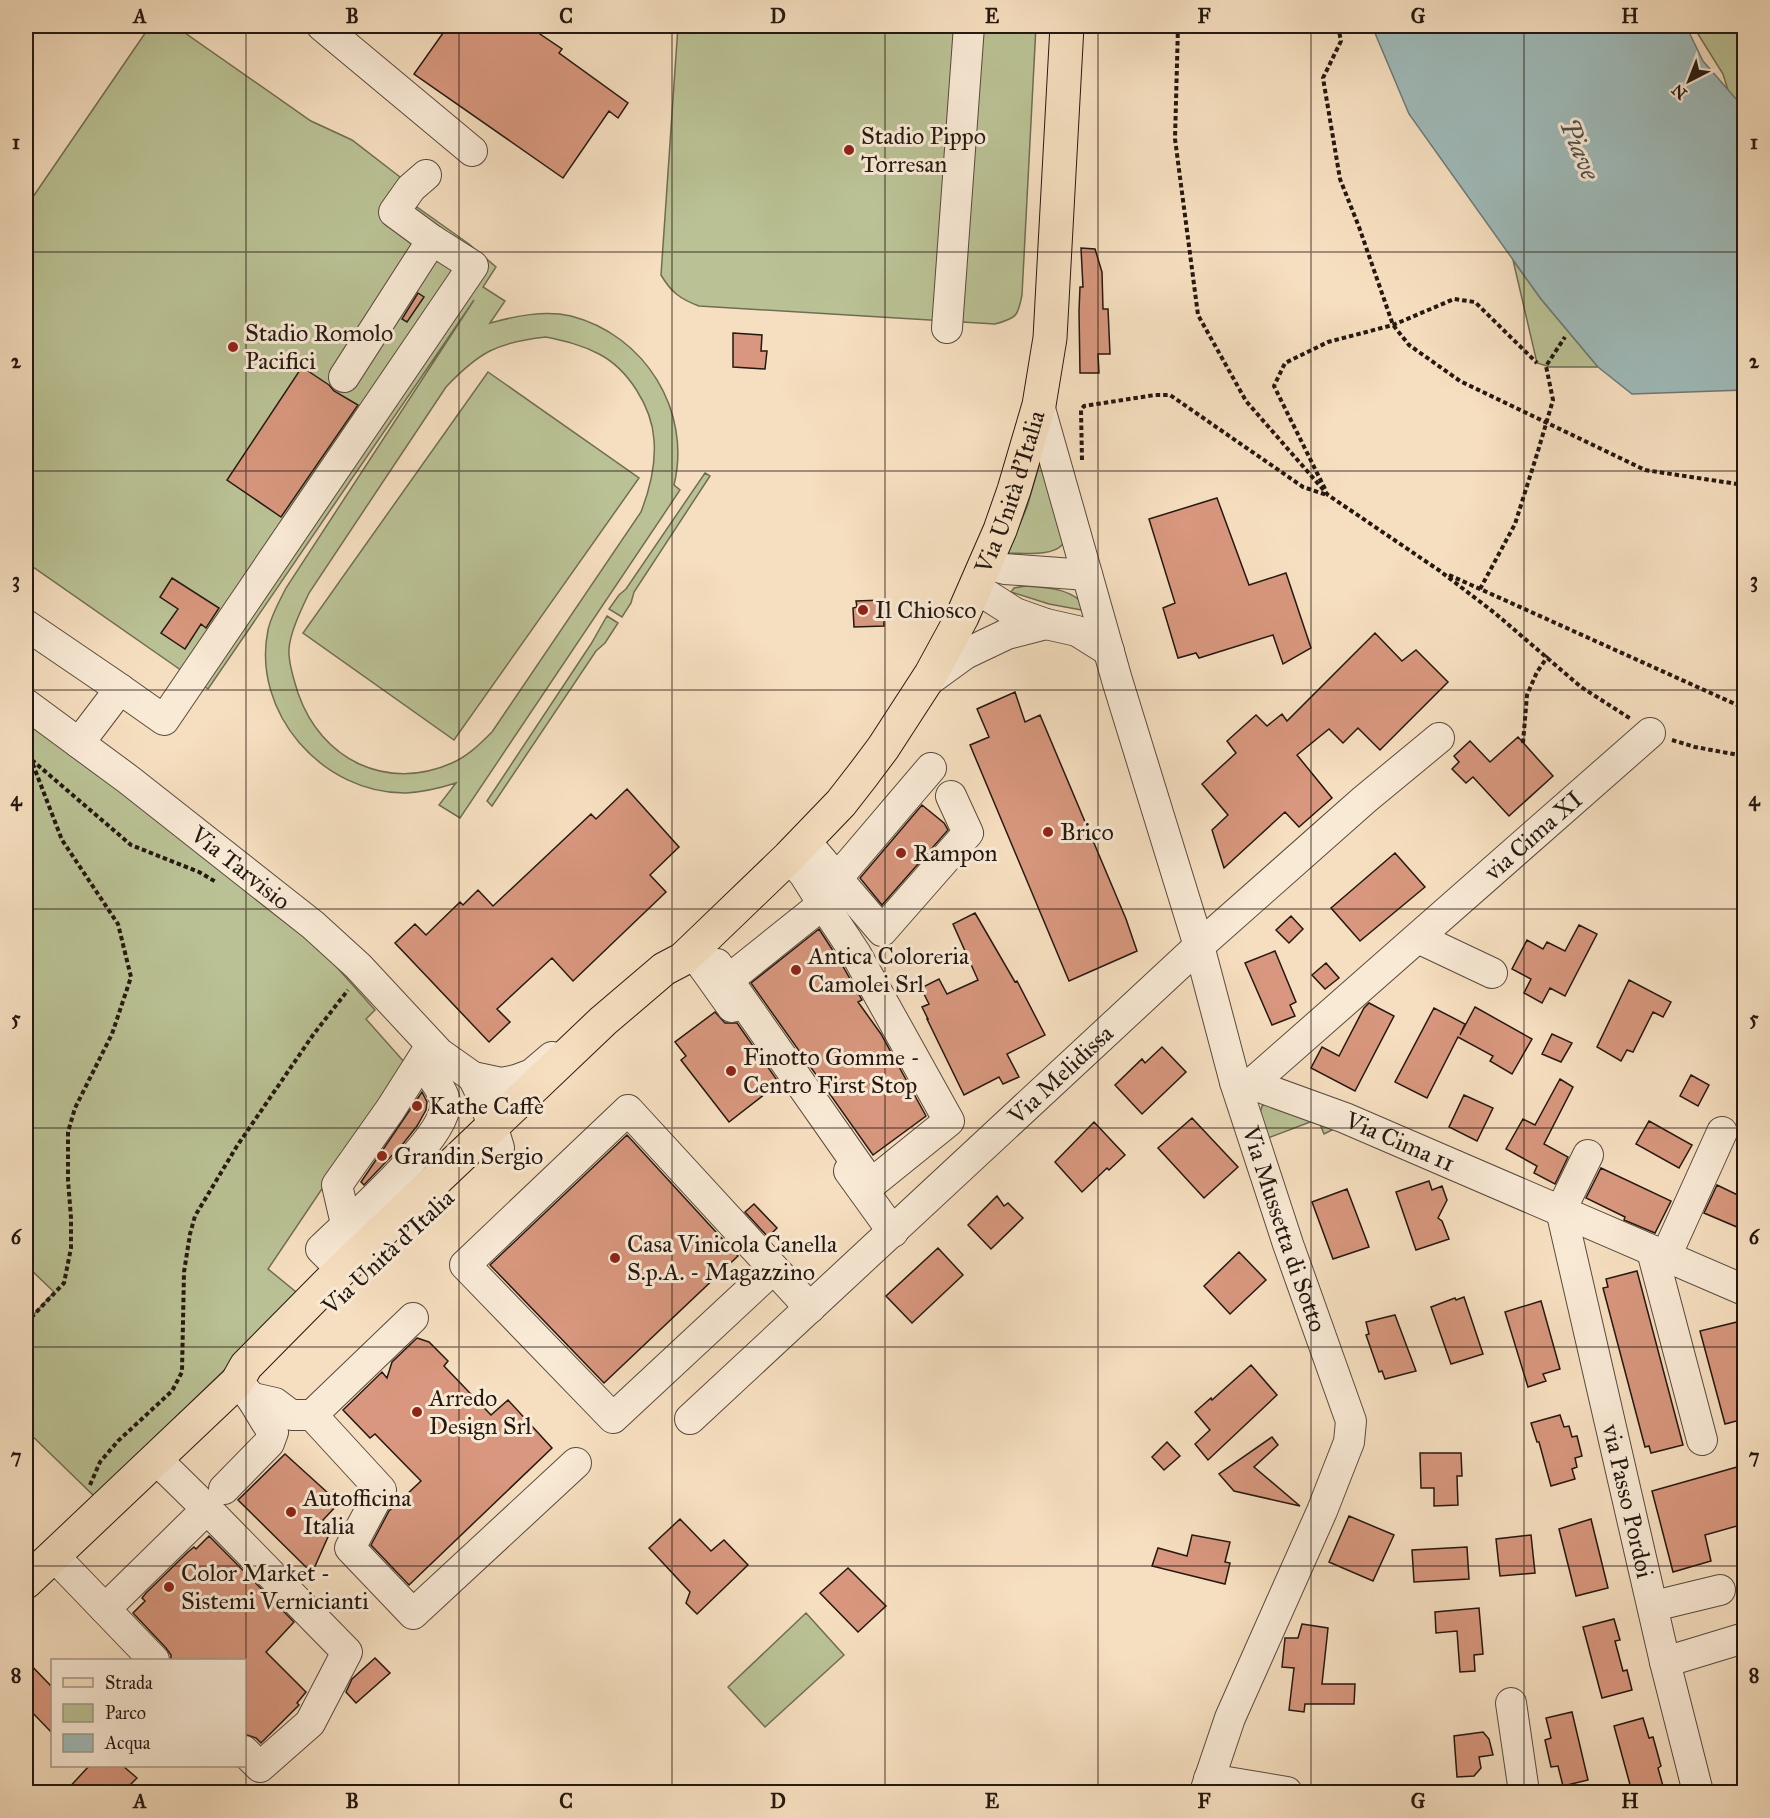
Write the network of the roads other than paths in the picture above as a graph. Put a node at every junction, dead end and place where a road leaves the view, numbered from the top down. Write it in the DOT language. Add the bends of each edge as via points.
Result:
graph roads {
  1 [pos="322,26"];
  2 [pos="969,26"];
  3 [pos="1067,26"];
  4 [pos="472,151"];
  5 [pos="426,175"];
  6 [pos="432,240"];
  7 [pos="947,328"];
  8 [pos="344,377"];
  9 [pos="1039,405"];
  10 [pos="1087,575"];
  11 [pos="981,576"];
  12 [pos="1046,624"];
  13 [pos="26,625"];
  14 [pos="1109,651"];
  15 [pos="925,683"];
  16 [pos="120,689"];
  17 [pos="26,704"];
  18 [pos="1650,733"];
  19 [pos="1439,738"];
  20 [pos="79,743"];
  21 [pos="931,768"];
  22 [pos="951,795"];
  23 [pos="797,849"];
  24 [pos="833,872"];
  25 [pos="824,904"];
  26 [pos="1418,938"];
  27 [pos="1199,946"];
  28 [pos="693,951"];
  29 [pos="1492,973"];
  30 [pos="728,980"];
  31 [pos="603,1021"];
  32 [pos="431,1053"];
  33 [pos="1243,1083"];
  34 [pos="467,1090"];
  35 [pos="1722,1132"];
  36 [pos="498,1133"];
  37 [pos="1588,1155"];
  38 [pos="435,1181"];
  39 [pos="1561,1210"];
  40 [pos="346,1224"];
  41 [pos="893,1232"];
  42 [pos="1659,1254"];
  43 [pos="773,1269"];
  44 [pos="342,1270"];
  45 [pos="1744,1290"];
  46 [pos="810,1308"];
  47 [pos="413,1318"];
  48 [pos="245,1390"];
  49 [pos="312,1414"];
  50 [pos="690,1419"];
  51 [pos="1702,1440"];
  52 [pos="156,1459"];
  53 [pos="576,1463"];
  54 [pos="216,1499"];
  55 [pos="54,1555"];
  56 [pos="26,1582"];
  57 [pos="1720,1590"];
  58 [pos="1654,1606"];
  59 [pos="105,1609"];
  60 [pos="1744,1638"];
  61 [pos="153,1659"];
  62 [pos="1665,1662"];
  63 [pos="1511,1703"];
  64 [pos="246,1753"];
  65 [pos="1207,1786"];
  66 [pos="1287,1792"];
  67 [pos="1524,1792"];
  68 [pos="1698,1792"];
  1 -- 4 [label="street"];
  2 -- 7 [label="street"];
  3 -- 9 [label="main road, Via Unità d'Italia" via="1050,338"];
  5 -- 6 [label="street" via="394,212"];
  6 -- 8 [label="street"];
  6 -- 16 [label="street" via="473,266 194,680 164,720"];
  9 -- 10 [label="street, Via Mussetta di Sotto"];
  9 -- 11 [label="main road, Via Unità d'Italia" via="1014,490"];
  10 -- 11 [label="street" via="1005,569"];
  10 -- 14 [label="street, Via Mussetta di Sotto"];
  11 -- 12 [label="street" via="1015,613"];
  11 -- 15 [label="main road, Via Unità d'Italia" via="946,650"];
  12 -- 14 [label="street" via="1077,631"];
  12 -- 15 [label="street" via="1007,634 965,654"];
  13 -- 16 [label="street"];
  14 -- 27 [label="street, Via Mussetta di Sotto" via="1129,760"];
  15 -- 23 [label="main road, Via Unità d'Italia" via="862,776"];
  16 -- 20 [label="street"];
  17 -- 20 [label="street, Via Tarvisio"];
  18 -- 26 [label="street, via Cima XI"];
  19 -- 27 [label="street, Via Melidissa"];
  20 -- 32 [label="street, Via Tarvisio" via="313,925 358,966"];
  21 -- 24 [label="street" via="845,869"];
  22 -- 24 [label="street" via="968,833 882,931"];
  23 -- 24 [label="street"];
  23 -- 25 [label="street" via="804,874"];
  23 -- 28 [label="main road, Via Unità d'Italia"];
  25 -- 30 [label="street"];
  25 -- 30 [label="street" via="949,1121 871,1184"];
  26 -- 29 [label="street"];
  26 -- 33 [label="street, via Cima XI"];
  27 -- 33 [label="street, Via Mussetta di Sotto"];
  27 -- 41 [label="street, Via Melidissa"];
  28 -- 30 [label="street"];
  28 -- 31 [label="main road, Via Unità d'Italia" via="664,969"];
  28 -- 36 [label="main road, Via Unità d'Italia" via="673,979"];
  28 -- 41 [label="street"];
  31 -- 34 [label="street" via="584,1030 532,1074"];
  31 -- 36 [label="main road, Via Unità d'Italia"];
  32 -- 34 [label="street, Via Tarvisio"];
  32 -- 40 [label="street" via="337,1185"];
  32 -- 40 [label="street" via="437,1086 445,1101 442,1119 425,1146"];
  33 -- 39 [label="street, Via Cima 11" via="1345,1118"];
  33 -- 65 [label="street, Via Mussetta di Sotto" via="1298,1273 1351,1421 1349,1442 1326,1501 1230,1718"];
  34 -- 36 [label="street, Via Tarvisio" via="485,1102"];
  34 -- 38 [label="street" via="451,1155"];
  35 -- 42 [label="street"];
  36 -- 38 [label="main road, Via Unità d'Italia"];
  36 -- 48 [label="main road, Via Unità d'Italia" via="255,1374"];
  37 -- 39 [label="street"];
  38 -- 44 [label="main road, Via Unità d'Italia"];
  39 -- 42 [label="street, Via Cima 11"];
  39 -- 58 [label="street, via Passo Pordoi"];
  40 -- 44 [label="street" via="321,1249"];
  41 -- 46 [label="street, Via Melidissa"];
  42 -- 45 [label="street, Via Cima 11"];
  42 -- 51 [label="street"];
  43 -- 43 [label="street" via="628,1110 465,1265 613,1418"];
  43 -- 46 [label="street"];
  44 -- 48 [label="main road, Via Unità d'Italia" via="246,1366"];
  46 -- 50 [label="street, Via Melidissa"];
  47 -- 49 [label="street"];
  48 -- 49 [label="street" via="291,1415"];
  48 -- 52 [label="main road, Via Unità d'Italia"];
  48 -- 54 [label="street" via="273,1432 269,1443"];
  49 -- 53 [label="street" via="381,1490 350,1548 413,1614"];
  52 -- 54 [label="street"];
  52 -- 55 [label="main road, Via Unità d'Italia"];
  54 -- 59 [label="street"];
  54 -- 64 [label="street" via="347,1652 310,1723 261,1767"];
  55 -- 56 [label="main road, Via Unità d'Italia"];
  55 -- 59 [label="street"];
  57 -- 58 [label="street"];
  58 -- 62 [label="street, via Passo Pordoi"];
  59 -- 61 [label="street"];
  60 -- 62 [label="street"];
  62 -- 68 [label="street, via Passo Pordoi"];
  63 -- 67 [label="street"];
  65 -- 66 [label="street"];
}
